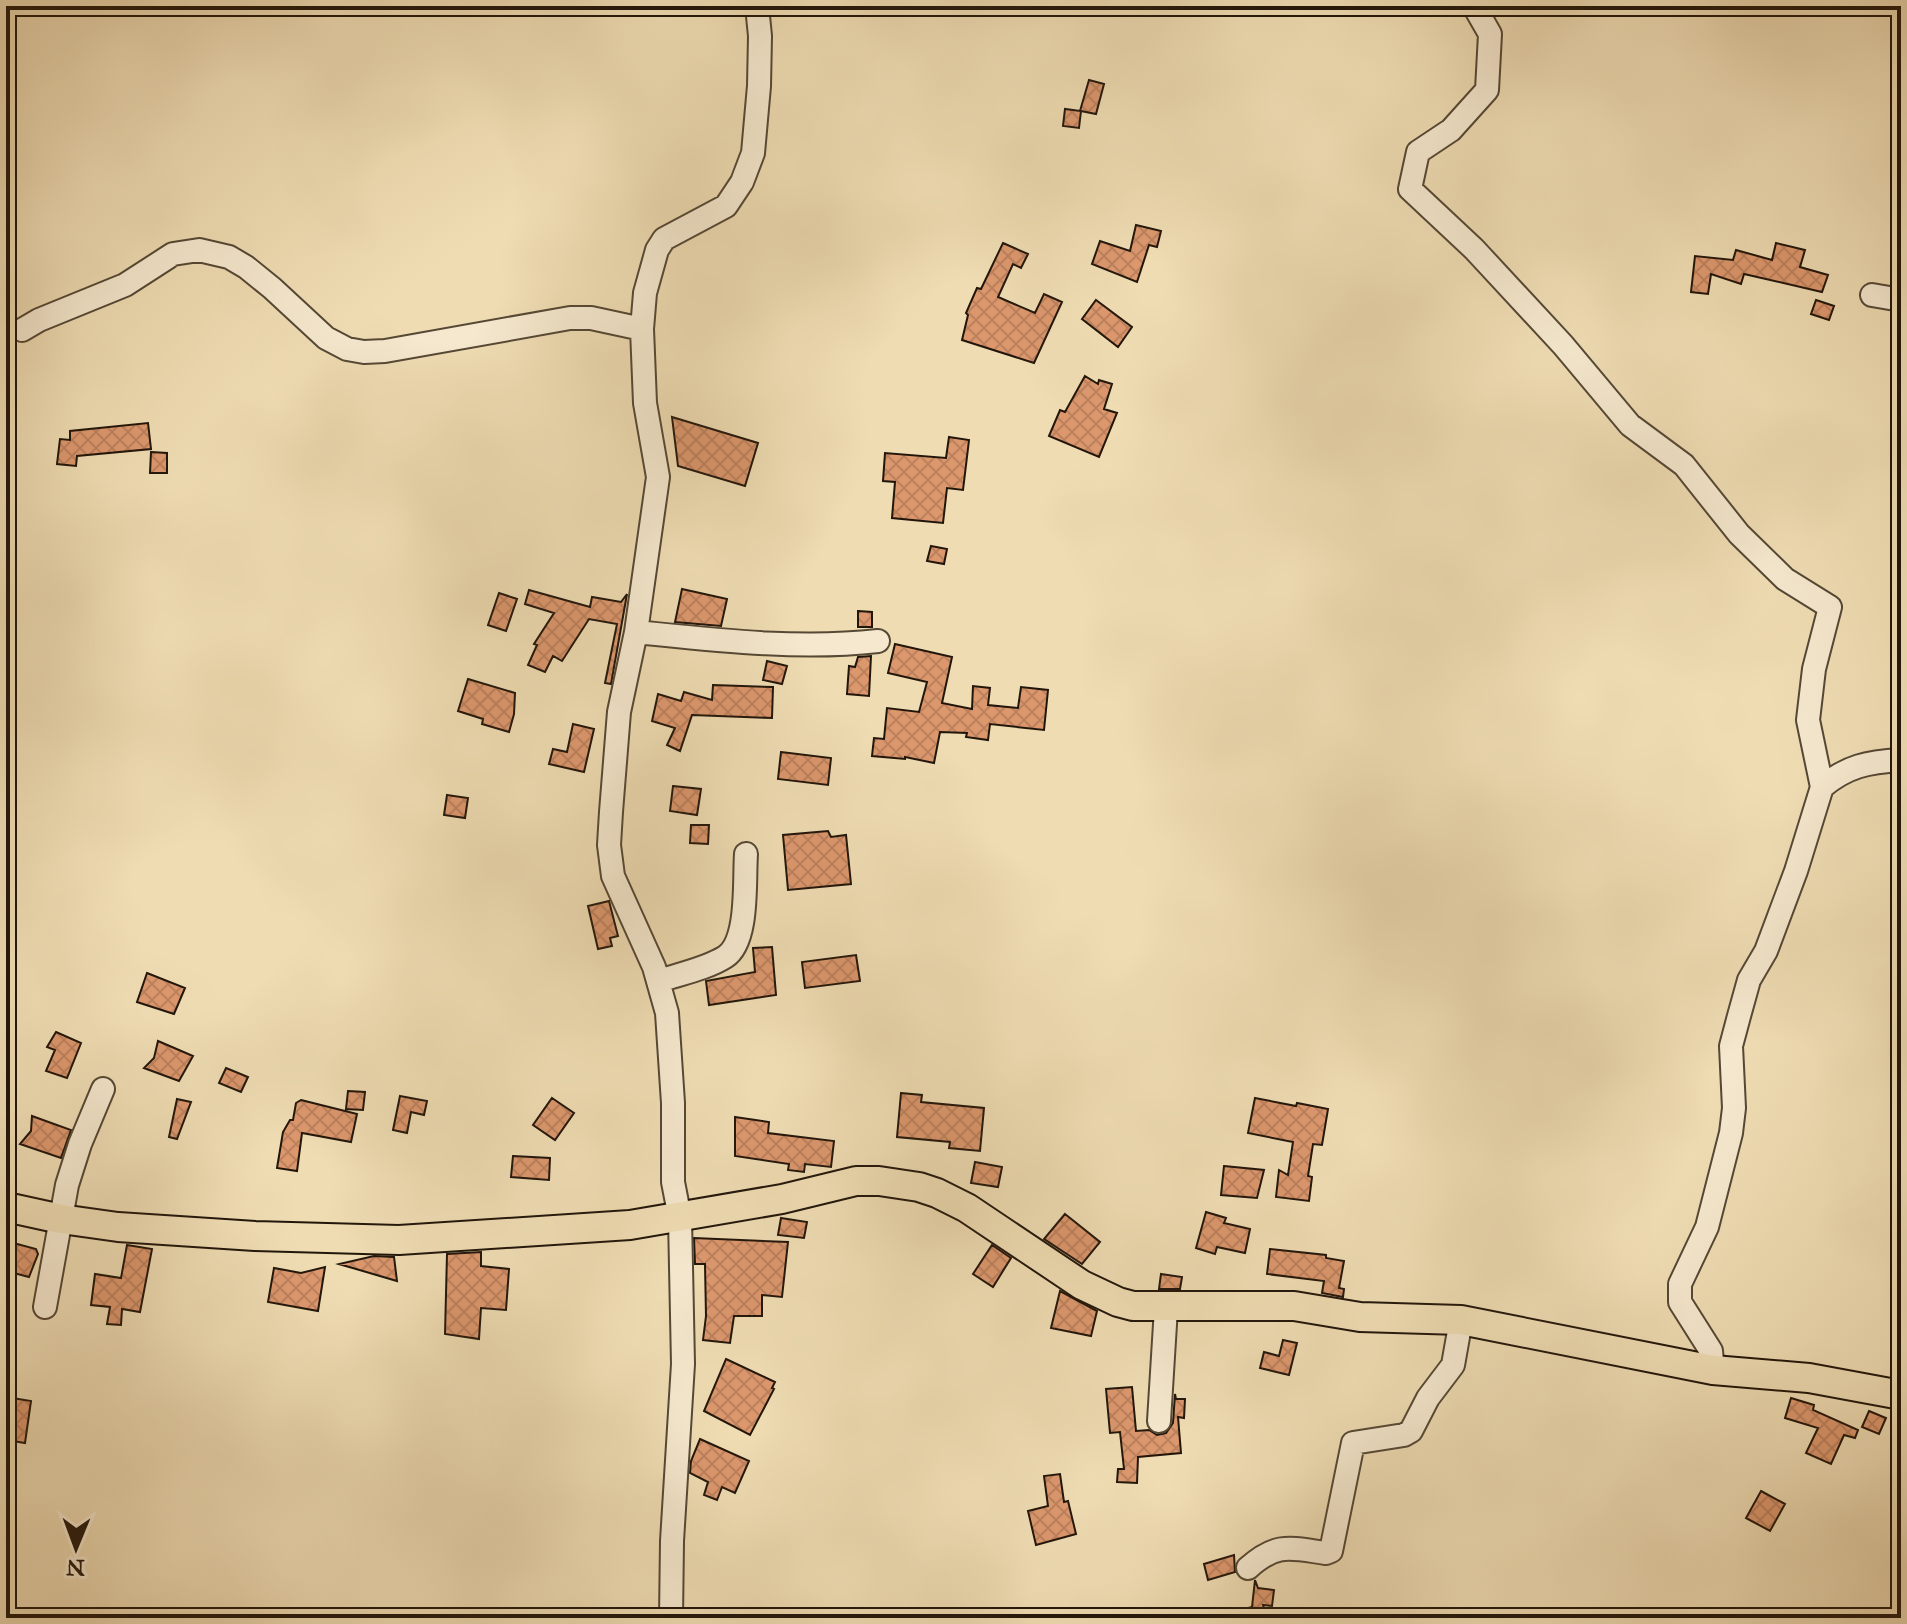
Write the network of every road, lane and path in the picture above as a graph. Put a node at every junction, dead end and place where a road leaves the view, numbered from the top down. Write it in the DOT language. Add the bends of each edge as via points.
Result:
graph roads {
  1 [pos="757,6"];
  2 [pos="1474,6"];
  3 [pos="1872,295"];
  4 [pos="1901,300"];
  5 [pos="642,329"];
  6 [pos="22,330"];
  7 [pos="636,632"];
  8 [pos="878,641"];
  9 [pos="1901,760"];
  10 [pos="1822,787"];
  11 [pos="746,854"];
  12 [pos="659,981"];
  13 [pos="103,1089"];
  14 [pos="6,1207"];
  15 [pos="680,1218"];
  16 [pos="61,1219"];
  17 [pos="45,1307"];
  18 [pos="1166,1308"];
  19 [pos="1461,1320"];
  20 [pos="1713,1370"];
  21 [pos="1901,1395"];
  22 [pos="1159,1421"];
  23 [pos="1248,1568"];
  24 [pos="671,1618"];
  1 -- 5 [label="street" via="761,59 753,153 726,206 660,244 645,293"];
  2 -- 10 [label="street" via="1490,34 1487,90 1451,130 1418,152 1410,189 1474,249 1630,425 1684,465 1748,543 1785,579 1830,607 1808,720"];
  3 -- 4 [label="street"];
  5 -- 6 [label="street" via="570,318 364,352 347,349 326,338 246,267 199,250 173,254 125,285"];
  5 -- 7 [label="street" via="647,427 658,477"];
  7 -- 8 [label="street" via="844,645"];
  7 -- 12 [label="street" via="619,712 609,845 613,876"];
  9 -- 10 [label="street" via="1840,772"];
  10 -- 20 [label="street" via="1766,951 1749,980 1731,1046 1731,1133 1707,1227 1680,1284 1680,1302 1711,1351"];
  11 -- 12 [label="street" via="741,935 735,948"];
  12 -- 15 [label="street" via="667,1013 673,1182"];
  13 -- 16 [label="street" via="80,1144"];
  14 -- 16 [label="main road"];
  15 -- 16 [label="main road" via="399,1240 221,1234"];
  15 -- 18 [label="main road" via="856,1181 902,1184 967,1208 1082,1285 1118,1302"];
  15 -- 24 [label="street" via="683,1364"];
  16 -- 17 [label="street"];
  18 -- 19 [label="main road" via="1294,1306 1360,1317"];
  18 -- 22 [label="street"];
  19 -- 20 [label="main road"];
  19 -- 23 [label="street" via="1453,1365 1411,1431 1353,1443 1330,1552 1266,1552"];
  20 -- 21 [label="main road" via="1809,1378"];
}
